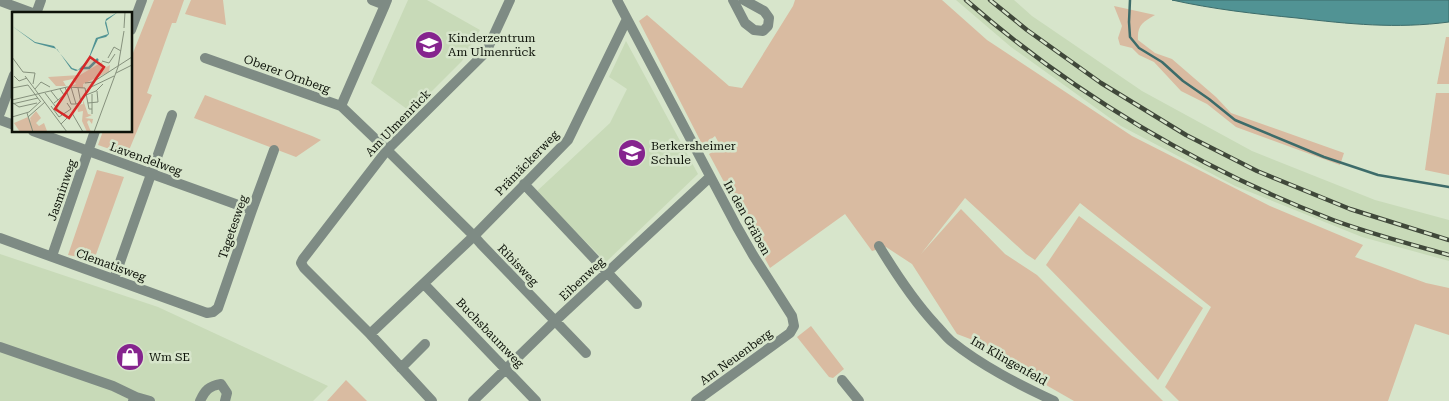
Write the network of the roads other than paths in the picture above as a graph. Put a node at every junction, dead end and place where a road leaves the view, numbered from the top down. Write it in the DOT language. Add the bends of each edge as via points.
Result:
graph roads {
  1 [pos="41,0"];
  2 [pos="142,0"];
  3 [pos="372,0"];
  4 [pos="510,0"];
  5 [pos="733,0"];
  6 [pos="744,0"];
  7 [pos="0,1"];
  8 [pos="386,2"];
  9 [pos="619,3"];
  10 [pos="30,12"];
  11 [pos="37,12"];
  12 [pos="627,19"];
  13 [pos="132,27"];
  14 [pos="204,58"];
  15 [pos="12,80"];
  16 [pos="341,106"];
  17 [pos="0,113"];
  18 [pos="172,114"];
  19 [pos="0,120"];
  20 [pos="12,124"];
  21 [pos="36,132"];
  22 [pos="96,132"];
  23 [pos="274,150"];
  24 [pos="387,150"];
  25 [pos="89,151"];
  26 [pos="151,174"];
  27 [pos="710,177"];
  28 [pos="524,184"];
  29 [pos="252,210"];
  30 [pos="474,236"];
  31 [pos="0,238"];
  32 [pos="879,246"];
  33 [pos="52,256"];
  34 [pos="607,273"];
  35 [pos="114,279"];
  36 [pos="424,284"];
  37 [pos="638,304"];
  38 [pos="213,312"];
  39 [pos="555,321"];
  40 [pos="790,333"];
  41 [pos="370,334"];
  42 [pos="425,344"];
  43 [pos="0,347"];
  44 [pos="586,353"];
  45 [pos="401,368"];
  46 [pos="507,369"];
  47 [pos="842,380"];
  48 [pos="135,399"];
  49 [pos="150,401"];
  50 [pos="200,401"];
  51 [pos="225,401"];
  52 [pos="432,401"];
  53 [pos="473,401"];
  54 [pos="536,401"];
  55 [pos="696,401"];
  56 [pos="859,401"];
  57 [pos="1054,401"];
  1 -- 11 [label="street"];
  2 -- 13 [label="street"];
  3 -- 8 [label="street, Oberer Ornberg"];
  4 -- 24 [label="street, Am Ulmenrück" via="486,52"];
  5 -- 6 [label="street" via="745,23 754,30 763,31 769,18 764,11"];
  7 -- 10 [label="street"];
  8 -- 16 [label="street, Oberer Ornberg"];
  9 -- 12 [label="street, In den Gräben"];
  12 -- 27 [label="street, In den Gräben"];
  12 -- 28 [label="street, Prämäckerweg" via="568,140"];
  14 -- 16 [label="street, Oberer Ornberg"];
  15 -- 17 [label="street"];
  16 -- 24 [label="street"];
  18 -- 26 [label="street"];
  19 -- 20 [label="street"];
  21 -- 25 [label="street, Lavendelweg"];
  22 -- 25 [label="street, Jasminweg"];
  23 -- 29 [label="street, Tagetesweg"];
  24 -- 30 [label="street"];
  24 -- 41 [label="street, Am Ulmenrück" via="301,263"];
  25 -- 26 [label="street, Lavendelweg"];
  25 -- 33 [label="street, Jasminweg"];
  26 -- 29 [label="street, Lavendelweg"];
  26 -- 35 [label="street"];
  27 -- 34 [label="street, Eibenweg"];
  27 -- 40 [label="street, In den Gräben" via="752,255 792,316 794,326"];
  28 -- 30 [label="street, Prämäckerweg"];
  28 -- 34 [label="street"];
  29 -- 38 [label="street, Tagetesweg" via="218,308"];
  30 -- 36 [label="street, Prämäckerweg"];
  30 -- 39 [label="street, Ribisweg"];
  31 -- 33 [label="street, Clematisweg"];
  32 -- 57 [label="street, Im Klingenfeld" via="910,294 950,340 1018,384"];
  33 -- 35 [label="street, Clematisweg"];
  34 -- 37 [label="street"];
  34 -- 39 [label="street, Eibenweg"];
  35 -- 38 [label="street, Clematisweg" via="207,313"];
  36 -- 41 [label="street, Prämäckerweg"];
  36 -- 46 [label="street, Buchsbaumweg"];
  39 -- 44 [label="street, Ribisweg"];
  39 -- 46 [label="street, Eibenweg"];
  40 -- 55 [label="street, Am Neuenberg"];
  41 -- 45 [label="street"];
  42 -- 45 [label="street"];
  43 -- 48 [label="street" via="113,386"];
  45 -- 52 [label="street"];
  46 -- 53 [label="street, Eibenweg"];
  46 -- 54 [label="street, Buchsbaumweg"];
  47 -- 56 [label="street"];
  48 -- 49 [label="street"];
  50 -- 51 [label="street" via="210,386 221,384 227,393"];
}
